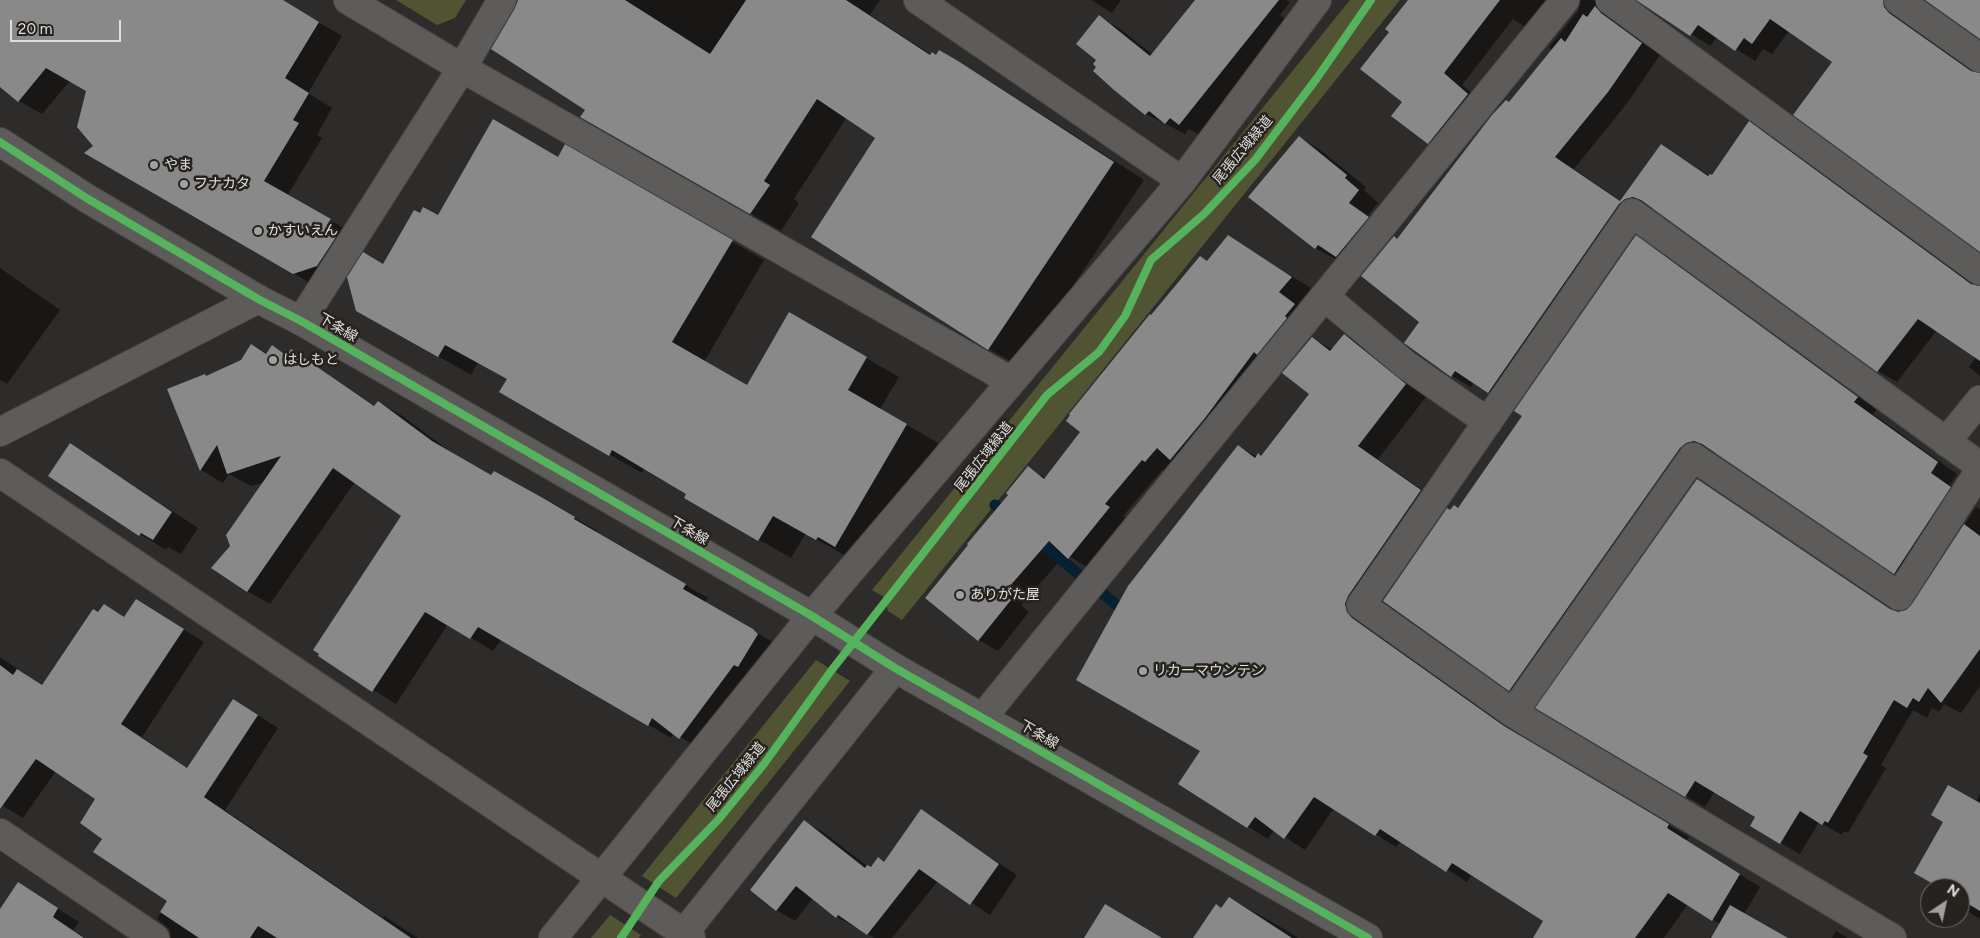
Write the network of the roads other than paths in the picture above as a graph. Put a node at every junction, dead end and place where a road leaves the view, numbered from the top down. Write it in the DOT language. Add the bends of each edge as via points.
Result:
graph roads {
  1 [pos="348,0"];
  2 [pos="502,0"];
  3 [pos="918,0"];
  4 [pos="1317,0"];
  5 [pos="1565,0"];
  6 [pos="1610,0"];
  7 [pos="1898,0"];
  8 [pos="1980,58"];
  9 [pos="462,68"];
  10 [pos="0,142"];
  11 [pos="1182,181"];
  12 [pos="1980,271"];
  13 [pos="1325,297"];
  14 [pos="258,299"];
  15 [pos="301,322"];
  16 [pos="1010,381"];
  17 [pos="1980,400"];
  18 [pos="1488,422"];
  19 [pos="0,432"];
  20 [pos="1946,442"];
  21 [pos="1980,466"];
  22 [pos="1980,470"];
  23 [pos="0,473"];
  24 [pos="812,616"];
  25 [pos="895,668"];
  26 [pos="1513,713"];
  27 [pos="983,717"];
  28 [pos="0,833"];
  29 [pos="602,877"];
  30 [pos="685,936"];
  31 [pos="155,938"];
  32 [pos="553,938"];
  33 [pos="1368,938"];
  34 [pos="1892,938"];
  1 -- 9 [label="street"];
  2 -- 9 [label="street"];
  3 -- 11 [label="street"];
  4 -- 11 [label="street"];
  5 -- 13 [label="street"];
  6 -- 12 [label="street"];
  7 -- 8 [label="street"];
  9 -- 15 [label="street"];
  9 -- 16 [label="street"];
  10 -- 14 [label="street, 下条線" via="88,200"];
  11 -- 16 [label="street"];
  13 -- 18 [label="street" via="1406,365"];
  13 -- 27 [label="street"];
  14 -- 15 [label="street, 下条線"];
  14 -- 19 [label="street"];
  15 -- 24 [label="street, 下条線"];
  16 -- 24 [label="street"];
  17 -- 20 [label="street"];
  18 -- 20 [label="street" via="1632,213"];
  18 -- 26 [label="street" via="1361,605"];
  20 -- 21 [label="street"];
  22 -- 26 [label="street" via="1899,596 1693,457"];
  23 -- 29 [label="street"];
  24 -- 25 [label="street, 下条線"];
  24 -- 29 [label="street"];
  25 -- 27 [label="street, 下条線"];
  25 -- 30 [label="street"];
  26 -- 34 [label="street"];
  27 -- 33 [label="street, 下条線"];
  28 -- 31 [label="street"];
  29 -- 30 [label="street"];
  29 -- 32 [label="street"];
}
